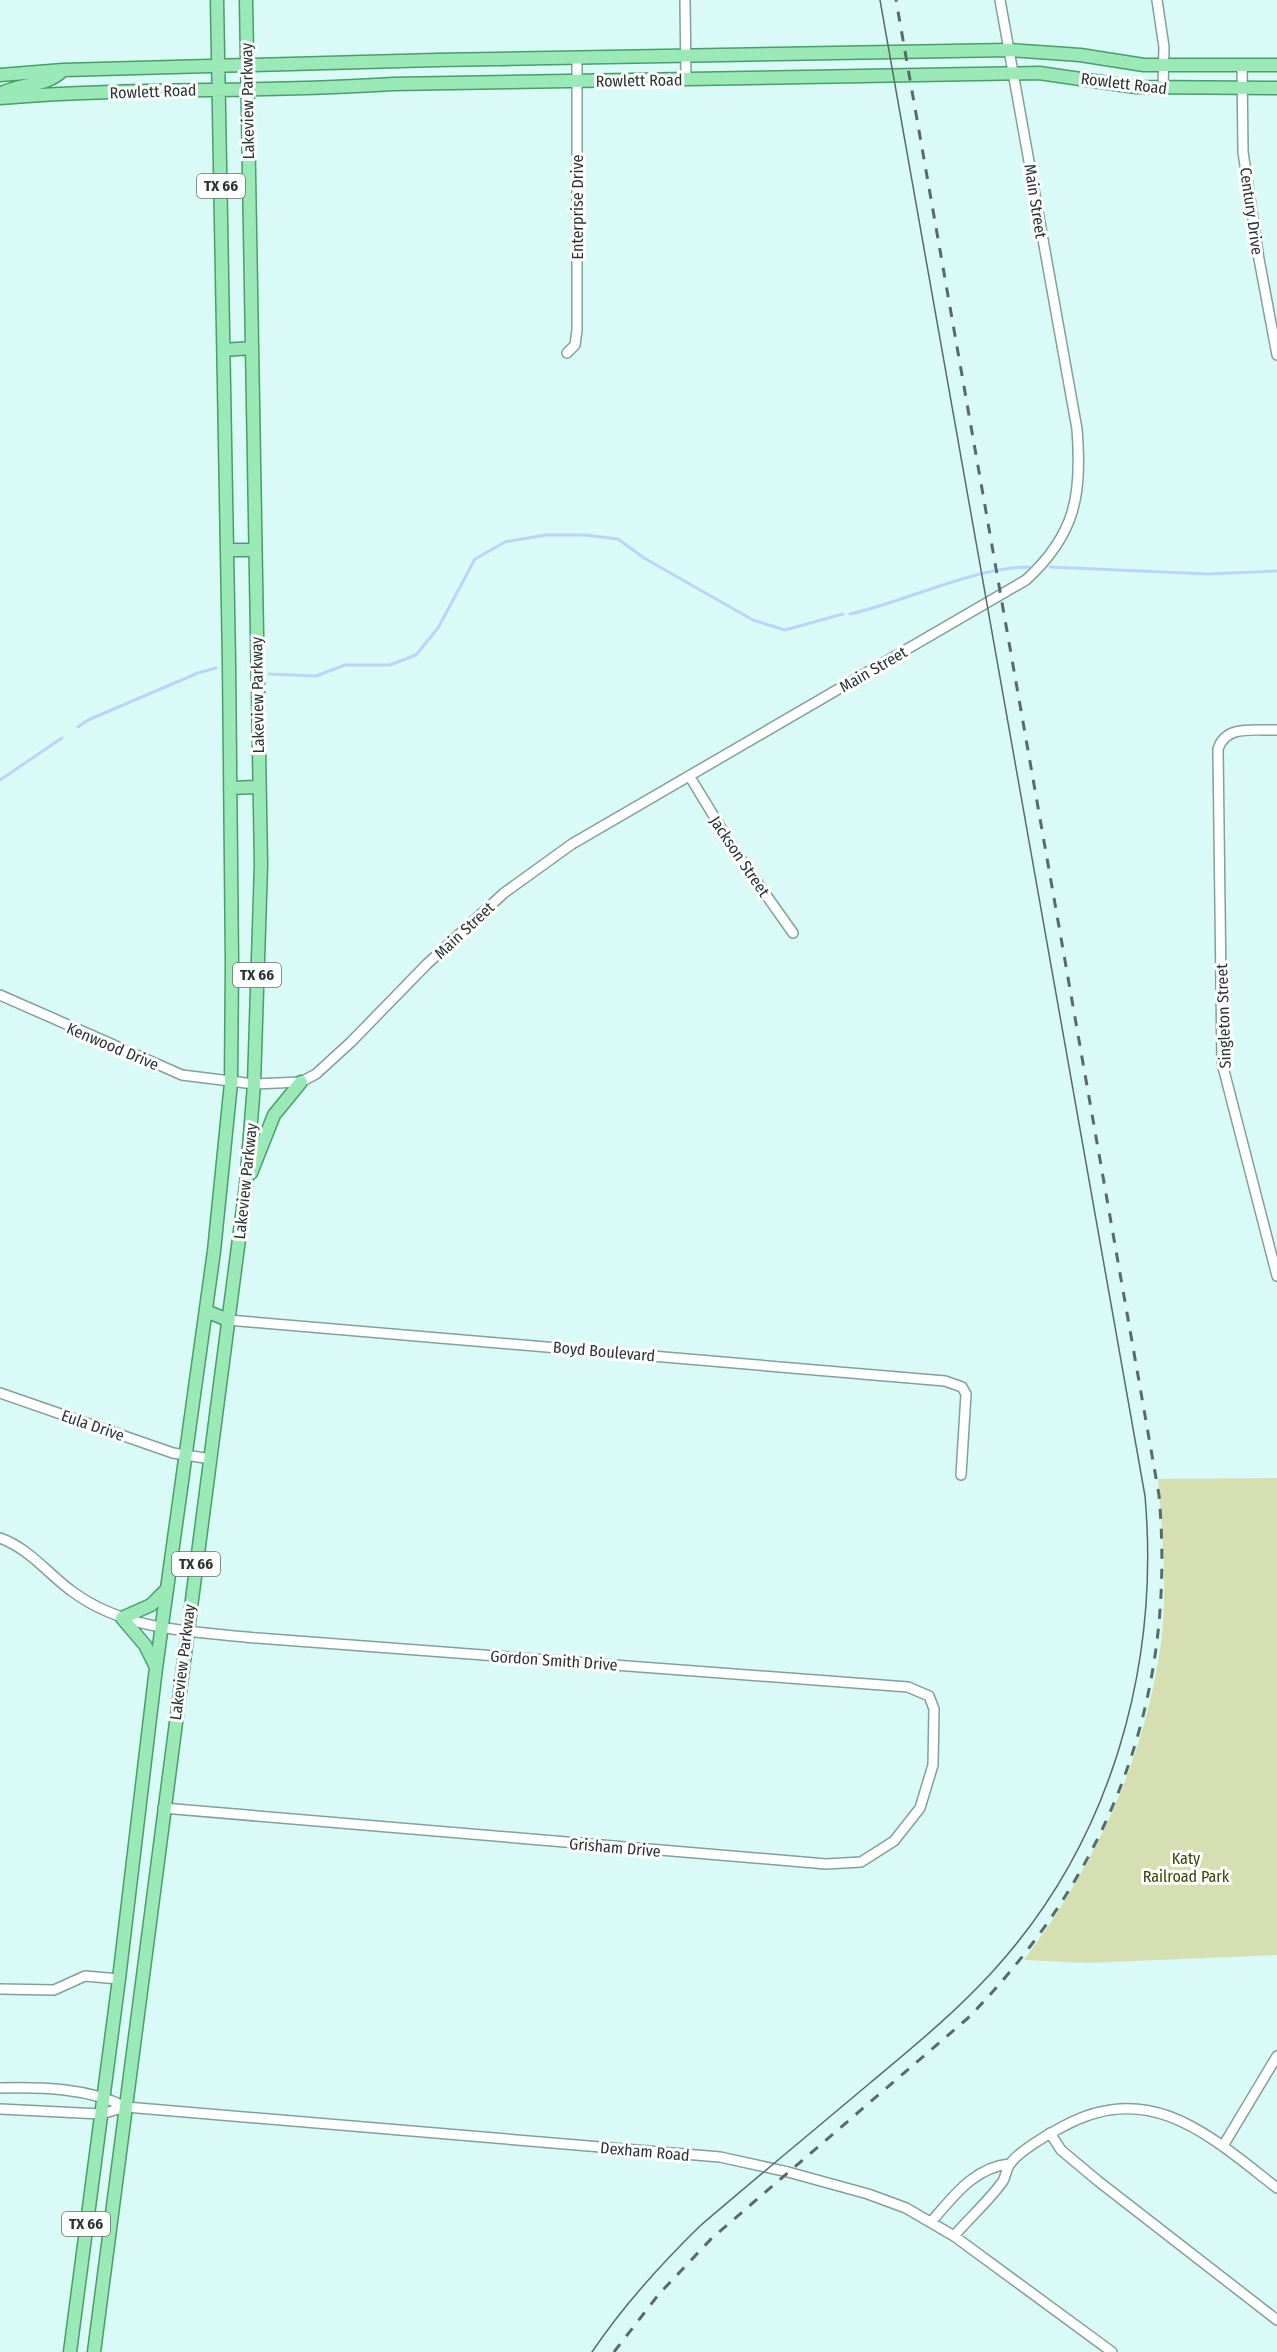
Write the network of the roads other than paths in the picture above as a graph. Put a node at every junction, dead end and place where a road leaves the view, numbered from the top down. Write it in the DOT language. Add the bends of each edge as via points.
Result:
graph roads {
  1 [pos="217,0"];
  2 [pos="246,0"];
  3 [pos="685,0"];
  4 [pos="1000,0"];
  5 [pos="1157,0"];
  6 [pos="1009,50"];
  7 [pos="685,55"];
  8 [pos="577,57"];
  9 [pos="1277,65"];
  10 [pos="218,66"];
  11 [pos="246,66"];
  12 [pos="1164,66"];
  13 [pos="1242,66"];
  14 [pos="63,70"];
  15 [pos="1014,74"];
  16 [pos="0,75"];
  17 [pos="686,79"];
  18 [pos="577,81"];
  19 [pos="1163,88"];
  20 [pos="1242,88"];
  21 [pos="1277,88"];
  22 [pos="219,89"];
  23 [pos="247,90"];
  24 [pos="0,96"];
  25 [pos="251,348"];
  26 [pos="224,350"];
  27 [pos="567,353"];
  28 [pos="1277,355"];
  29 [pos="227,550"];
  30 [pos="255,550"];
  31 [pos="1277,730"];
  32 [pos="690,777"];
  33 [pos="259,787"];
  34 [pos="231,788"];
  35 [pos="793,933"];
  36 [pos="0,995"];
  37 [pos="301,1082"];
  38 [pos="231,1083"];
  39 [pos="254,1084"];
  40 [pos="246,1185"];
  41 [pos="1277,1276"];
  42 [pos="206,1311"];
  43 [pos="228,1320"];
  44 [pos="204,1328"];
  45 [pos="0,1393"];
  46 [pos="187,1456"];
  47 [pos="211,1459"];
  48 [pos="961,1475"];
  49 [pos="0,1538"];
  50 [pos="168,1588"];
  51 [pos="122,1618"];
  52 [pos="162,1627"];
  53 [pos="186,1631"];
  54 [pos="156,1668"];
  55 [pos="922,1691"];
  56 [pos="141,1804"];
  57 [pos="163,1808"];
  58 [pos="119,1979"];
  59 [pos="0,1989"];
  60 [pos="1277,2056"];
  61 [pos="0,2088"];
  62 [pos="103,2096"];
  63 [pos="126,2107"];
  64 [pos="0,2109"];
  65 [pos="101,2114"];
  66 [pos="1050,2133"];
  67 [pos="1223,2146"];
  68 [pos="1010,2164"];
  69 [pos="1277,2188"];
  70 [pos="932,2222"];
  71 [pos="954,2236"];
  72 [pos="1277,2319"];
  73 [pos="70,2352"];
  74 [pos="94,2352"];
  75 [pos="1112,2352"];
  1 -- 10 [label="main road, Lakeview Parkway / TX 66"];
  2 -- 11 [label="main road, Lakeview Parkway / TX 66"];
  3 -- 7 [label="street"];
  4 -- 6 [label="street, Main Street"];
  5 -- 12 [label="street"];
  6 -- 7 [label="main road, Rowlett Road"];
  6 -- 12 [label="main road, Rowlett Road"];
  6 -- 15 [label="street, Main Street"];
  7 -- 8 [label="main road, Rowlett Road"];
  7 -- 17 [label="street"];
  8 -- 11 [label="main road, Rowlett Road"];
  8 -- 18 [label="street, Enterprise Drive"];
  9 -- 13 [label="main road, Rowlett Road"];
  10 -- 11 [label="main road, Rowlett Road"];
  10 -- 14 [label="main road, Rowlett Road"];
  10 -- 22 [label="main road, Lakeview Parkway / TX 66"];
  11 -- 23 [label="main road, Lakeview Parkway / TX 66"];
  12 -- 13 [label="main road, Rowlett Road"];
  12 -- 19 [label="street"];
  13 -- 20 [label="street, Century Drive"];
  14 -- 16 [label="main road, Rowlett Road"];
  14 -- 24 [label="main road" via="50,82 15,86"];
  15 -- 17 [label="main road, Rowlett Road"];
  15 -- 19 [label="main road, Rowlett Road" via="1059,75"];
  15 -- 32 [label="street, Main Street" via="1077,429 1080,482 1069,525 1054,550 1026,580"];
  17 -- 18 [label="main road, Rowlett Road"];
  18 -- 23 [label="main road, Rowlett Road"];
  18 -- 27 [label="street, Enterprise Drive" via="577,330 575,345"];
  19 -- 20 [label="main road, Rowlett Road"];
  20 -- 21 [label="main road, Rowlett Road"];
  20 -- 28 [label="street, Century Drive" via="1243,152 1249,198"];
  22 -- 23 [label="main road, Rowlett Road"];
  22 -- 24 [label="main road, Rowlett Road"];
  22 -- 26 [label="main road, Lakeview Parkway / TX 66"];
  23 -- 25 [label="main road, Lakeview Parkway / TX 66"];
  25 -- 26 [label="main road"];
  25 -- 30 [label="main road, Lakeview Parkway / TX 66"];
  26 -- 29 [label="main road, Lakeview Parkway / TX 66"];
  29 -- 30 [label="main road"];
  29 -- 34 [label="main road, Lakeview Parkway / TX 66"];
  30 -- 33 [label="main road, Lakeview Parkway / TX 66"];
  31 -- 41 [label="street, Singleton Street" via="1231,732 1218,749 1222,1063"];
  32 -- 35 [label="street, Jackson Street" via="735,851"];
  32 -- 37 [label="street, Main Street" via="572,844 504,893 351,1042 316,1074"];
  33 -- 34 [label="main road"];
  33 -- 39 [label="main road, Lakeview Parkway / TX 66" via="261,891"];
  34 -- 38 [label="main road, Lakeview Parkway / TX 66"];
  36 -- 38 [label="street, Kenwood Drive" via="182,1075"];
  37 -- 39 [label="street"];
  37 -- 40 [label="main road" via="274,1116"];
  38 -- 39 [label="street"];
  38 -- 42 [label="main road, Lakeview Parkway / TX 66"];
  39 -- 40 [label="main road, Lakeview Parkway / TX 66"];
  40 -- 43 [label="main road, Lakeview Parkway / TX 66"];
  42 -- 43 [label="main road"];
  42 -- 44 [label="main road, Lakeview Parkway / TX 66"];
  43 -- 44 [label="main road"];
  43 -- 47 [label="main road, Lakeview Parkway / TX 66"];
  43 -- 48 [label="street, Boyd Boulevard" via="945,1381 962,1387 966,1402"];
  44 -- 46 [label="main road, Lakeview Parkway / TX 66"];
  45 -- 46 [label="street, Eula Drive"];
  46 -- 47 [label="street, Eula Drive"];
  46 -- 50 [label="main road, Lakeview Parkway / TX 66"];
  47 -- 53 [label="main road, Lakeview Parkway / TX 66"];
  49 -- 51 [label="street, Gordon Smith Drive" via="26,1551 73,1592 104,1612"];
  50 -- 51 [label="main road" via="151,1605"];
  50 -- 52 [label="main road, Lakeview Parkway / TX 66"];
  51 -- 52 [label="street, Gordon Smith Drive"];
  51 -- 54 [label="main road" via="145,1645"];
  52 -- 53 [label="street, Gordon Smith Drive"];
  52 -- 54 [label="main road, Lakeview Parkway / TX 66"];
  53 -- 55 [label="street, Gordon Smith Drive"];
  53 -- 57 [label="main road, Lakeview Parkway / TX 66"];
  54 -- 56 [label="main road, Lakeview Parkway / TX 66"];
  55 -- 57 [label="street, Grisham Drive" via="934,1708 933,1765 926,1795 894,1841 861,1862 815,1863"];
  56 -- 57 [label="main road"];
  56 -- 58 [label="main road, Lakeview Parkway / TX 66"];
  57 -- 63 [label="main road, Lakeview Parkway / TX 66"];
  58 -- 59 [label="street" via="85,1976 54,1990"];
  58 -- 62 [label="main road, Lakeview Parkway / TX 66"];
  60 -- 67 [label="street"];
  61 -- 62 [label="street, Dexham Road" via="78,2091"];
  62 -- 63 [label="street, Dexham Road"];
  62 -- 65 [label="main road, Lakeview Parkway / TX 66"];
  63 -- 65 [label="street, Dexham Road"];
  63 -- 70 [label="street, Dexham Road" via="720,2157 868,2194"];
  63 -- 74 [label="main road, Lakeview Parkway / TX 66"];
  64 -- 65 [label="street, Dexham Road"];
  65 -- 73 [label="main road, Lakeview Parkway / TX 66"];
  66 -- 67 [label="street" via="1095,2113 1134,2109 1160,2112 1183,2121"];
  66 -- 68 [label="street"];
  66 -- 72 [label="street" via="1061,2150 1098,2181"];
  67 -- 69 [label="street"];
  68 -- 70 [label="street" via="984,2170 960,2188"];
  68 -- 71 [label="street" via="1004,2180"];
  70 -- 71 [label="street, Dexham Road"];
  71 -- 75 [label="street, Dexham Road"];
}
